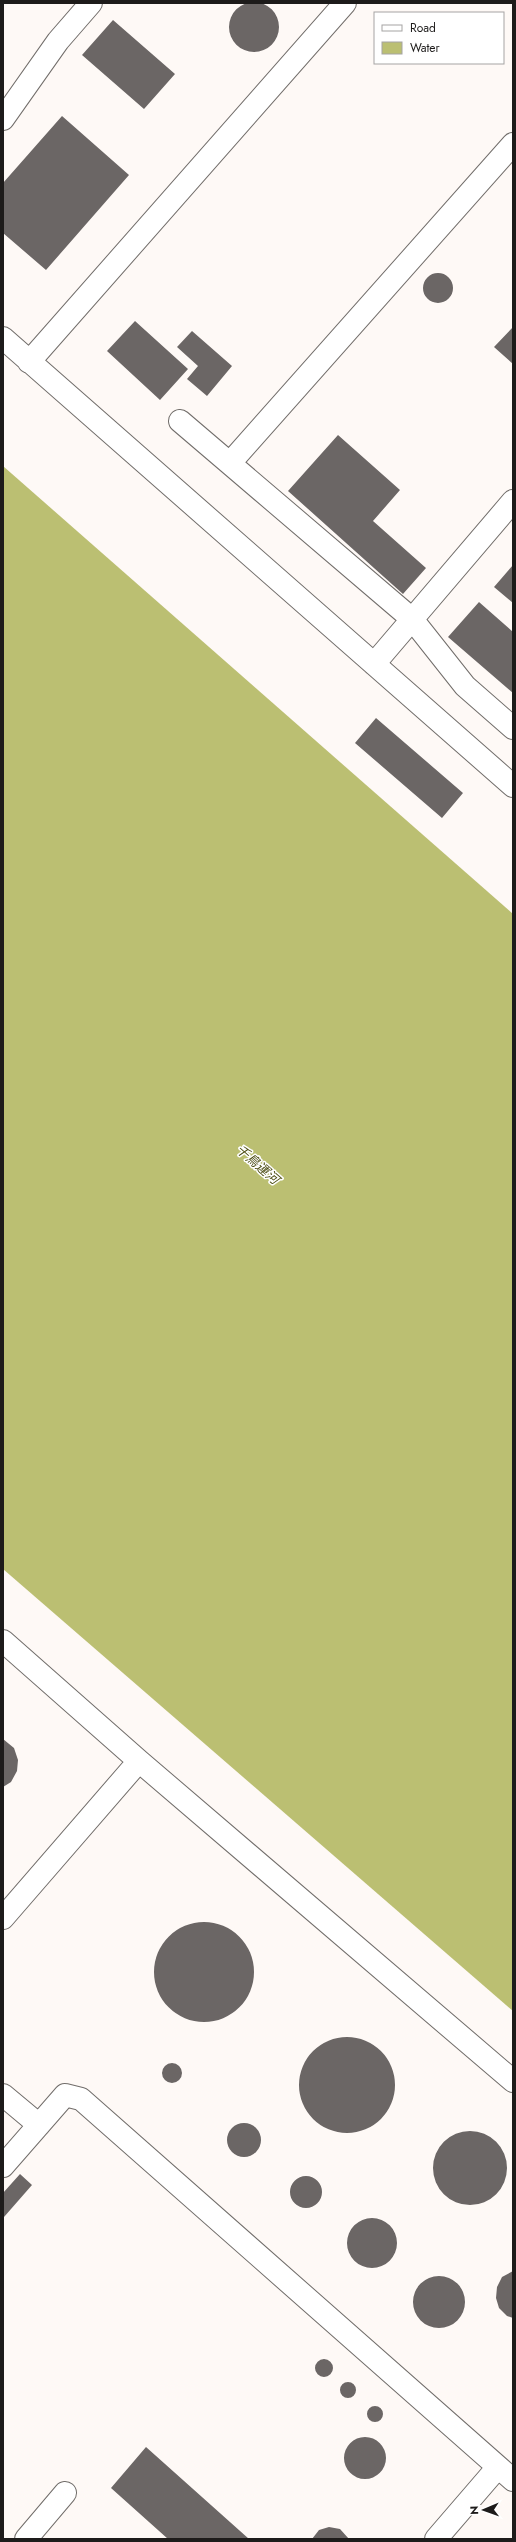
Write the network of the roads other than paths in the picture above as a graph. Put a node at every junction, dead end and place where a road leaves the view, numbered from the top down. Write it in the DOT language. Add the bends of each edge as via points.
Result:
graph roads {
  1 [pos="91,3"];
  2 [pos="345,3"];
  3 [pos="3,119"];
  4 [pos="513,144"];
  5 [pos="3,338"];
  6 [pos="30,362"];
  7 [pos="180,421"];
  8 [pos="230,463"];
  9 [pos="513,501"];
  10 [pos="412,619"];
  11 [pos="374,664"];
  12 [pos="513,728"];
  13 [pos="513,786"];
  14 [pos="3,1641"];
  15 [pos="139,1761"];
  16 [pos="3,1918"];
  17 [pos="513,2081"];
  18 [pos="3,2095"];
  19 [pos="39,2125"];
  20 [pos="3,2166"];
  21 [pos="505,2474"];
  22 [pos="65,2493"];
  23 [pos="26,2539"];
  24 [pos="436,2539"];
  1 -- 3 [label="street" via="58,41"];
  2 -- 6 [label="street"];
  4 -- 8 [label="street"];
  5 -- 6 [label="street"];
  6 -- 11 [label="street"];
  7 -- 8 [label="street"];
  8 -- 10 [label="street"];
  9 -- 10 [label="street"];
  10 -- 11 [label="street"];
  10 -- 12 [label="street" via="465,686"];
  11 -- 13 [label="street"];
  14 -- 15 [label="street"];
  15 -- 16 [label="street"];
  15 -- 17 [label="street"];
  18 -- 19 [label="street"];
  19 -- 20 [label="street"];
  19 -- 21 [label="street" via="65,2095 81,2098"];
  21 -- 24 [label="street"];
  22 -- 23 [label="street"];
}
